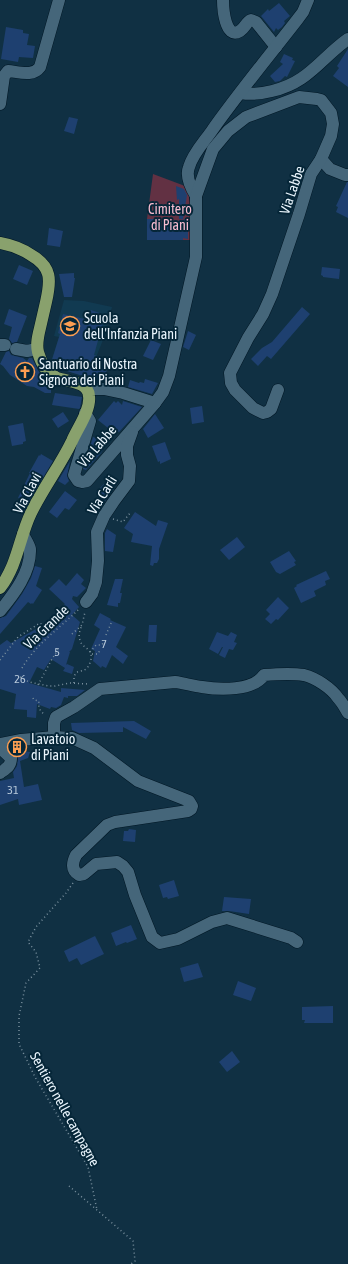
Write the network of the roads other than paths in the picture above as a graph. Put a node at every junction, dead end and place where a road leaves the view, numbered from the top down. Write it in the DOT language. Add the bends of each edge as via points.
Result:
graph roads {
  1 [pos="59,0"];
  2 [pos="223,0"];
  3 [pos="308,0"];
  4 [pos="348,39"];
  5 [pos="276,47"];
  6 [pos="241,93"];
  7 [pos="0,104"];
  8 [pos="321,159"];
  9 [pos="348,174"];
  10 [pos="196,196"];
  11 [pos="0,244"];
  12 [pos="7,346"];
  13 [pos="37,350"];
  14 [pos="87,389"];
  15 [pos="278,390"];
  16 [pos="155,403"];
  17 [pos="85,413"];
  18 [pos="135,426"];
  19 [pos="23,534"];
  20 [pos="0,588"];
  21 [pos="86,602"];
  22 [pos="0,611"];
  23 [pos="348,714"];
  24 [pos="54,737"];
  25 [pos="0,744"];
  26 [pos="0,748"];
  27 [pos="0,773"];
  28 [pos="297,942"];
  1 -- 7 [label="street" via="40,67 37,72 32,73 8,71 4,76"];
  2 -- 5 [label="street" via="223,10 229,29 238,32 251,20 256,22"];
  3 -- 5 [label="street, Via Labbe" via="303,12"];
  4 -- 6 [label="street" via="294,84 257,95"];
  5 -- 6 [label="street, Via Labbe"];
  6 -- 10 [label="street, Via Labbe" via="200,147 188,168 190,186"];
  8 -- 9 [label="street" via="330,169"];
  8 -- 10 [label="street, Via Labbe" via="331,136 331,113 319,99 299,97 246,117 228,130 213,150"];
  8 -- 15 [label="street, Via Labbe" via="311,174 272,294 230,373 235,390 253,408 263,413 271,409"];
  10 -- 16 [label="street, Via Labbe" via="194,264 169,376 163,392"];
  11 -- 13 [label="main road" via="21,250 40,260 46,267 49,286"];
  12 -- 13 [label="street" via="27,351"];
  13 -- 14 [label="main road" via="44,367 50,373"];
  14 -- 16 [label="street" via="104,389"];
  14 -- 17 [label="main road, Via Clavi" via="89,396"];
  16 -- 18 [label="street, Via Labbe"];
  17 -- 18 [label="street, Via Labbe" via="90,421 74,475 80,482 87,481"];
  17 -- 19 [label="main road, Via Clavi" via="31,513"];
  18 -- 21 [label="street, Via Carli" via="126,446 130,466 129,481 104,516 97,532 96,582"];
  19 -- 20 [label="main road, Via Clavi" via="12,569"];
  19 -- 22 [label="street" via="30,547 27,570"];
  23 -- 24 [label="street" via="331,690 310,677 264,675 257,682 240,687 202,687 175,682 100,689 56,717"];
  24 -- 25 [label="street"];
  24 -- 28 [label="street" via="72,738 94,748 138,782 189,801 192,806 188,811 115,822 107,826 76,855 72,867 75,873 84,874 96,864 117,862 123,866 128,872 152,937 160,942 178,939 212,922 227,918 292,938"];
  26 -- 27 [label="street" via="11,758 11,763"];
}
